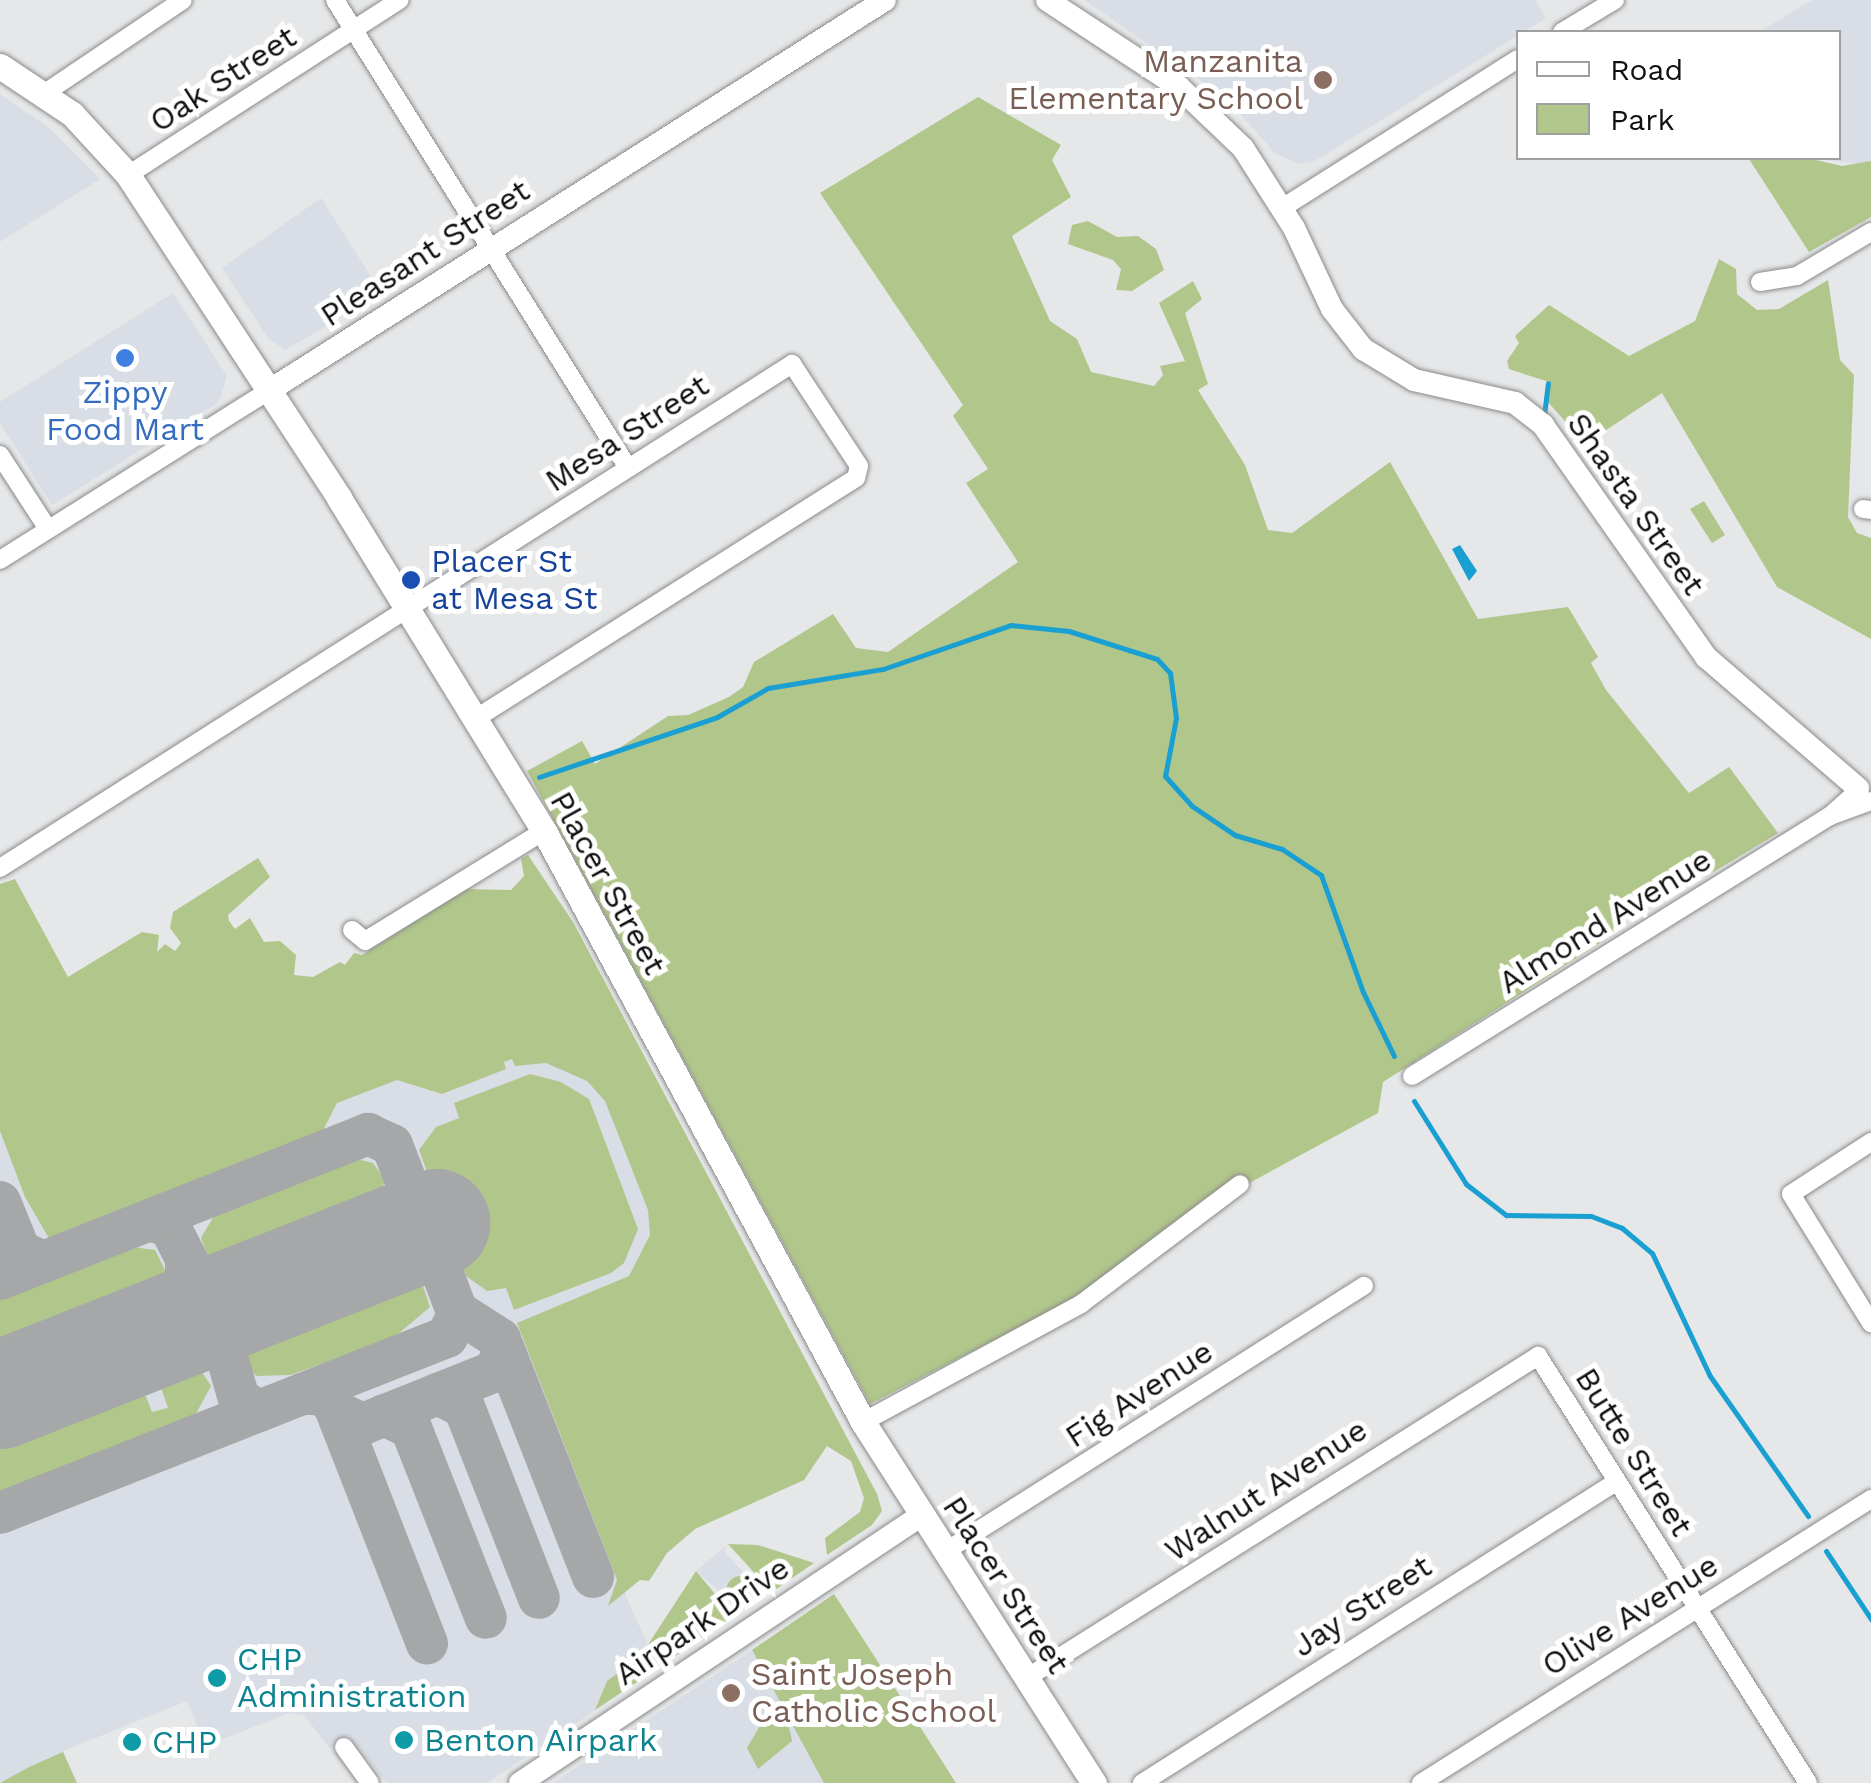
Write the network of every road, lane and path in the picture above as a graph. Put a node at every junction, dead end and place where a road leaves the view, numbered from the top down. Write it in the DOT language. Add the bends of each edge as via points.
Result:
graph roads {
  1 [pos="183,0"];
  2 [pos="335,0"];
  3 [pos="400,0"];
  4 [pos="885,0"];
  5 [pos="1048,0"];
  6 [pos="1614,0"];
  7 [pos="1565,30"];
  8 [pos="353,31"];
  9 [pos="1516,60"];
  10 [pos="0,66"];
  11 [pos="45,93"];
  12 [pos="128,175"];
  13 [pos="1282,208"];
  14 [pos="1871,232"];
  15 [pos="488,251"];
  16 [pos="1760,282"];
  17 [pos="270,390"];
  18 [pos="0,454"];
  19 [pos="628,468"];
  20 [pos="48,530"];
  21 [pos="0,560"];
  22 [pos="408,608"];
  23 [pos="475,720"];
  24 [pos="1866,788"];
  25 [pos="544,831"];
  26 [pos="0,868"];
  27 [pos="352,930"];
  28 [pos="1412,1076"];
  29 [pos="1871,1142"];
  30 [pos="1240,1184"];
  31 [pos="1364,1286"];
  32 [pos="1871,1323"];
  33 [pos="1538,1356"];
  34 [pos="863,1422"];
  35 [pos="1616,1482"];
  36 [pos="1871,1499"];
  37 [pos="922,1515"];
  38 [pos="946,1551"];
  39 [pos="1696,1608"];
  40 [pos="1028,1677"];
  41 [pos="344,1746"];
  42 [pos="370,1783"];
  43 [pos="520,1783"];
  44 [pos="1094,1783"];
  45 [pos="1142,1783"];
  46 [pos="1421,1783"];
  47 [pos="1808,1783"];
  1 -- 11 [label="street"];
  2 -- 8 [label="street"];
  3 -- 8 [label="street, Oak Street"];
  4 -- 15 [label="street, Pleasant Street"];
  5 -- 13 [label="street, Shasta Street" via="1208,112 1256,165"];
  6 -- 7 [label="street"];
  8 -- 12 [label="street, Oak Street"];
  8 -- 15 [label="street"];
  9 -- 13 [label="street"];
  10 -- 11 [label="main road, Placer Street"];
  11 -- 12 [label="main road, Placer Street"];
  12 -- 17 [label="main road, Placer Street"];
  13 -- 24 [label="street, Shasta Street" via="1332,309 1358,345 1414,380 1473,388 1528,411 1557,440 1706,657"];
  14 -- 16 [label="street" via="1798,276"];
  15 -- 17 [label="street, Pleasant Street"];
  15 -- 19 [label="street"];
  17 -- 20 [label="street, Pleasant Street"];
  17 -- 22 [label="main road, Placer Street"];
  18 -- 20 [label="street"];
  19 -- 22 [label="street, Mesa Street"];
  19 -- 23 [label="street, Mesa Street" via="792,364 859,466 848,484"];
  20 -- 21 [label="street, Pleasant Street"];
  22 -- 23 [label="main road, Placer Street"];
  22 -- 26 [label="street, Mesa Street"];
  23 -- 25 [label="main road, Placer Street"];
  24 -- 28 [label="street, Almond Avenue"];
  25 -- 27 [label="street" via="366,942"];
  25 -- 34 [label="main road, Placer Street"];
  29 -- 32 [label="street" via="1791,1194"];
  30 -- 34 [label="street" via="1081,1304"];
  31 -- 38 [label="street, Fig Avenue"];
  33 -- 35 [label="street, Butte Street"];
  33 -- 40 [label="street, Walnut Avenue"];
  34 -- 37 [label="main road, Placer Street"];
  35 -- 39 [label="street, Butte Street"];
  35 -- 45 [label="street, Jay Street"];
  36 -- 39 [label="street, Olive Avenue"];
  37 -- 38 [label="main road, Placer Street"];
  37 -- 43 [label="street, Airpark Drive"];
  38 -- 40 [label="main road, Placer Street"];
  39 -- 46 [label="street, Olive Avenue"];
  39 -- 47 [label="street, Butte Street"];
  40 -- 44 [label="main road, Placer Street"];
  41 -- 42 [label="street"];
}
